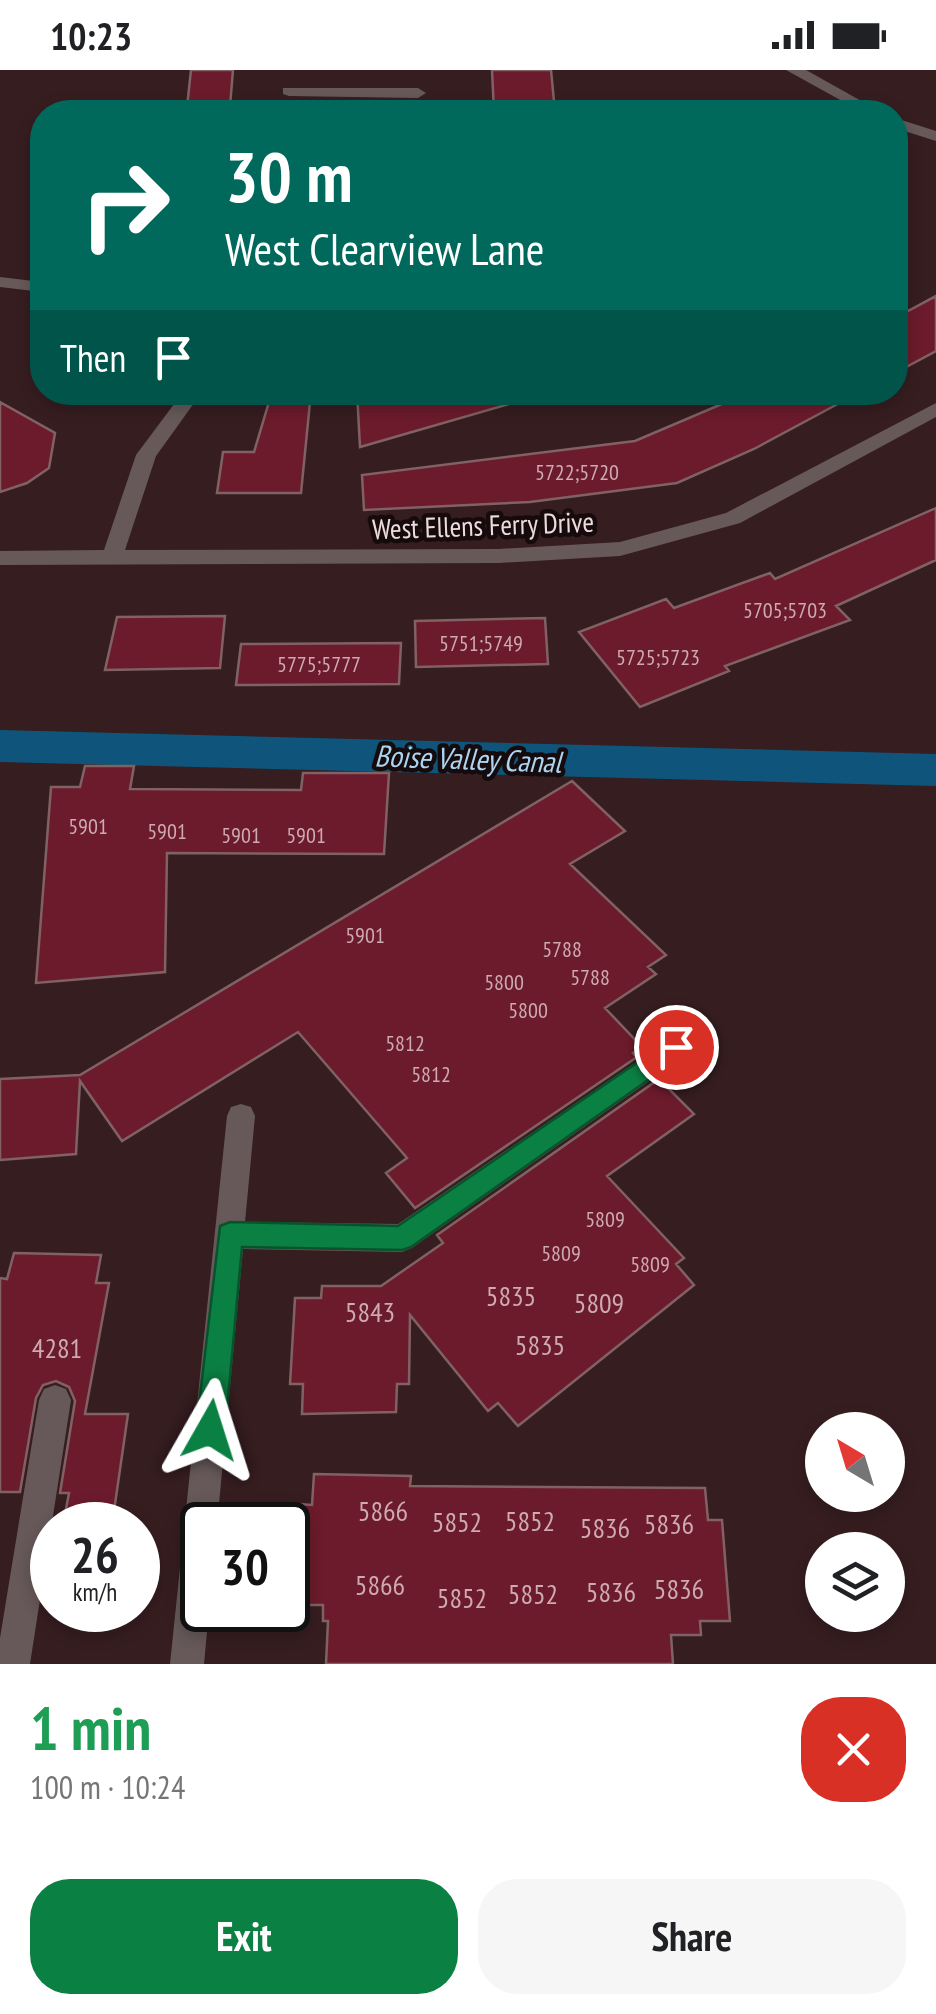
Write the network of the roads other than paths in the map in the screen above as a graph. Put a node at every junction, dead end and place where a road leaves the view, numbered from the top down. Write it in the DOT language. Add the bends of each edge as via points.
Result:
graph roads {
  1 [pos="293,70"];
  2 [pos="794,70"];
  3 [pos="289,91"];
  4 [pos="418,93"];
  5 [pos="287,100"];
  6 [pos="850,100"];
  7 [pos="908,127"];
  8 [pos="936,136"];
  9 [pos="0,282"];
  10 [pos="30,286"];
  11 [pos="183,405"];
  12 [pos="936,409"];
  13 [pos="112,557"];
  14 [pos="0,558"];
  15 [pos="676,1047"];
  16 [pos="241,1116"];
  17 [pos="230,1234"];
  18 [pos="55,1400"];
  19 [pos="13,1664"];
  20 [pos="187,1664"];
  1 -- 3 [label="street"];
  2 -- 6 [label="street"];
  3 -- 4 [label="street"];
  3 -- 5 [label="street"];
  7 -- 8 [label="street"];
  9 -- 10 [label="street"];
  11 -- 13 [label="street" via="146,454"];
  12 -- 13 [label="street, West Ellens Ferry Drive" via="733,518 620,548 500,556"];
  13 -- 14 [label="street, West Ellens Ferry Drive"];
  15 -- 17 [label="street" via="402,1238"];
  16 -- 17 [label="street"];
  17 -- 20 [label="street"];
  18 -- 19 [label="street"];
}
